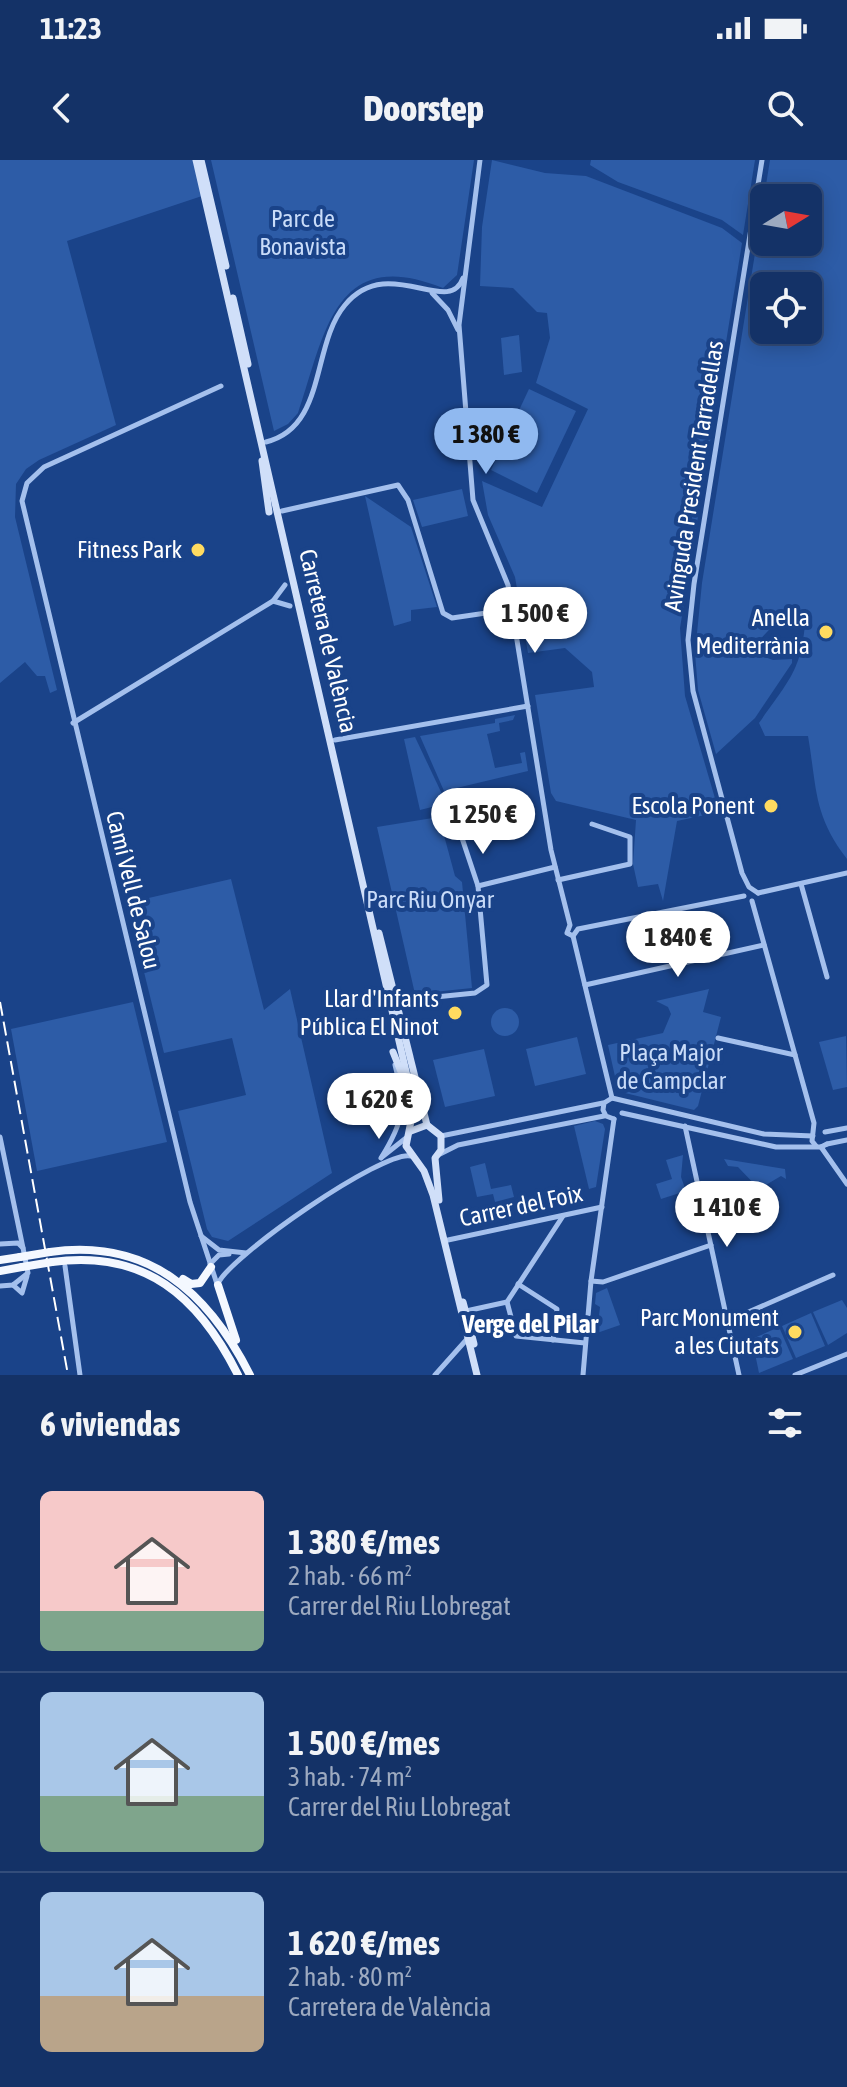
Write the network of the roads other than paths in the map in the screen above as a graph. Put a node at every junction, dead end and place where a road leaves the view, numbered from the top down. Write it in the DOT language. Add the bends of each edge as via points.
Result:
graph roads {
  1 [pos="198,160"];
  2 [pos="480,160"];
  3 [pos="762,160"];
  4 [pos="465,273"];
  5 [pos="431,292"];
  6 [pos="450,293"];
  7 [pos="463,299"];
  8 [pos="446,308"];
  9 [pos="461,308"];
  10 [pos="460,339"];
  11 [pos="221,386"];
  12 [pos="258,423"];
  13 [pos="266,442"];
  14 [pos="282,511"];
  15 [pos="269,512"];
  16 [pos="285,585"];
  17 [pos="273,601"];
  18 [pos="290,606"];
  19 [pos="513,609"];
  20 [pos="528,706"];
  21 [pos="73,723"];
  22 [pos="335,740"];
  23 [pos="592,824"];
  24 [pos="461,835"];
  25 [pos="555,866"];
  26 [pos="847,874"];
  27 [pos="558,880"];
  28 [pos="801,884"];
  29 [pos="478,886"];
  30 [pos="749,887"];
  31 [pos="758,893"];
  32 [pos="744,896"];
  33 [pos="752,901"];
  34 [pos="570,925"];
  35 [pos="578,929"];
  36 [pos="573,936"];
  37 [pos="764,945"];
  38 [pos="827,977"];
  39 [pos="585,985"];
  40 [pos="396,1001"];
  41 [pos="718,1038"];
  42 [pos="393,1052"];
  43 [pos="795,1055"];
  44 [pos="410,1088"];
  45 [pos="612,1098"];
  46 [pos="620,1101"];
  47 [pos="604,1103"];
  48 [pos="622,1113"];
  49 [pos="606,1116"];
  50 [pos="614,1119"];
  51 [pos="814,1123"];
  52 [pos="427,1125"];
  53 [pos="685,1126"];
  54 [pos="847,1128"];
  55 [pos="823,1132"];
  56 [pos="408,1135"];
  57 [pos="813,1135"];
  58 [pos="441,1136"];
  59 [pos="0,1137"];
  60 [pos="847,1140"];
  61 [pos="822,1146"];
  62 [pos="437,1156"];
  63 [pos="381,1158"];
  64 [pos="414,1158"];
  65 [pos="371,1167"];
  66 [pos="847,1184"];
  67 [pos="602,1207"];
  68 [pos="564,1215"];
  69 [pos="18,1224"];
  70 [pos="200,1235"];
  71 [pos="448,1240"];
  72 [pos="14,1242"];
  73 [pos="0,1244"];
  74 [pos="711,1245"];
  75 [pos="234,1253"];
  76 [pos="246,1253"];
  77 [pos="0,1260"];
  78 [pos="57,1260"];
  79 [pos="23,1261"];
  80 [pos="211,1267"];
  81 [pos="157,1268"];
  82 [pos="230,1268"];
  83 [pos="0,1271"];
  84 [pos="833,1275"];
  85 [pos="591,1281"];
  86 [pos="518,1284"];
  87 [pos="13,1285"];
  88 [pos="218,1285"];
  89 [pos="0,1286"];
  90 [pos="507,1302"];
  91 [pos="466,1311"];
  92 [pos="728,1321"];
  93 [pos="468,1338"];
  94 [pos="553,1340"];
  95 [pos="585,1343"];
  96 [pos="847,1354"];
  97 [pos="244,1364"];
  98 [pos="80,1375"];
  99 [pos="238,1375"];
  100 [pos="250,1375"];
  101 [pos="435,1375"];
  102 [pos="479,1375"];
  103 [pos="583,1375"];
  104 [pos="739,1375"];
  105 [pos="795,1375"];
  1 -- 12 [label="main road, Carretera de València"];
  1 -- 13 [label="main road, Carretera de València"];
  2 -- 4 [label="street"];
  3 -- 30 [label="street, Avinguda President Tarradellas" via="688,640 693,691"];
  4 -- 6 [label="street"];
  4 -- 7 [label="street"];
  5 -- 6 [label="street"];
  5 -- 8 [label="street"];
  5 -- 13 [label="street" via="402,282 383,283 345,304 301,419 288,433"];
  6 -- 7 [label="street"];
  6 -- 8 [label="street"];
  7 -- 9 [label="street"];
  8 -- 9 [label="street"];
  8 -- 10 [label="street"];
  9 -- 10 [label="street"];
  10 -- 19 [label="street" via="473,500 503,567"];
  11 -- 21 [label="street, Camí Vell de Salou" via="44,467 27,483 22,501"];
  12 -- 15 [label="main road"];
  12 -- 44 [label="main road, Carretera de València"];
  13 -- 14 [label="main road, Carretera de València"];
  14 -- 19 [label="street" via="398,485 408,500 443,613 452,618"];
  14 -- 22 [label="main road, Carretera de València"];
  16 -- 17 [label="street"];
  17 -- 18 [label="street"];
  17 -- 21 [label="street"];
  19 -- 20 [label="street"];
  20 -- 22 [label="street"];
  20 -- 25 [label="street"];
  21 -- 70 [label="street, Camí Vell de Salou"];
  22 -- 40 [label="main road, Carretera de València"];
  23 -- 27 [label="street" via="630,837 630,864"];
  24 -- 29 [label="street"];
  25 -- 27 [label="street"];
  25 -- 29 [label="street"];
  26 -- 28 [label="street"];
  27 -- 34 [label="street"];
  28 -- 31 [label="street"];
  28 -- 38 [label="street"];
  29 -- 40 [label="street" via="485,989"];
  30 -- 31 [label="street"];
  30 -- 32 [label="street"];
  31 -- 33 [label="street"];
  32 -- 33 [label="street"];
  32 -- 35 [label="street"];
  33 -- 37 [label="street"];
  34 -- 35 [label="street"];
  34 -- 36 [label="street" via="566,930"];
  35 -- 36 [label="street"];
  36 -- 39 [label="street"];
  37 -- 39 [label="street"];
  37 -- 43 [label="street"];
  39 -- 45 [label="street"];
  40 -- 52 [label="main road, Carretera de València"];
  41 -- 43 [label="street"];
  42 -- 44 [label="main road"];
  42 -- 63 [label="street" via="402,1114"];
  43 -- 51 [label="street"];
  44 -- 56 [label="main road, Carretera de València" via="414,1106"];
  45 -- 46 [label="street"];
  45 -- 47 [label="street"];
  46 -- 48 [label="street"];
  46 -- 57 [label="street" via="764,1134"];
  47 -- 49 [label="street"];
  47 -- 58 [label="street"];
  48 -- 50 [label="street"];
  48 -- 53 [label="street"];
  49 -- 50 [label="street"];
  49 -- 62 [label="street" via="458,1145"];
  50 -- 67 [label="street"];
  51 -- 55 [label="street"];
  51 -- 57 [label="street"];
  52 -- 56 [label="main road"];
  52 -- 58 [label="main road"];
  53 -- 61 [label="street" via="776,1147"];
  53 -- 74 [label="street"];
  54 -- 55 [label="street"];
  55 -- 57 [label="street"];
  55 -- 61 [label="street"];
  56 -- 63 [label="street"];
  56 -- 64 [label="main road"];
  57 -- 61 [label="street"];
  58 -- 62 [label="main road"];
  59 -- 69 [label="street"];
  60 -- 61 [label="street"];
  61 -- 66 [label="street"];
  62 -- 64 [label="main road"];
  62 -- 71 [label="main road" via="437,1192"];
  63 -- 65 [label="street"];
  64 -- 65 [label="street" via="400,1155"];
  64 -- 93 [label="main road" via="433,1195"];
  65 -- 76 [label="street"];
  67 -- 68 [label="street, Carrer del Foix"];
  67 -- 85 [label="street"];
  68 -- 71 [label="street, Carrer del Foix"];
  68 -- 86 [label="street"];
  69 -- 72 [label="street"];
  69 -- 79 [label="street"];
  70 -- 75 [label="street" via="219,1250"];
  70 -- 80 [label="street, Camí Vell de Salou"];
  71 -- 91 [label="main road"];
  72 -- 73 [label="street"];
  72 -- 79 [label="street"];
  74 -- 85 [label="street" via="603,1282"];
  74 -- 92 [label="street"];
  75 -- 76 [label="street"];
  75 -- 80 [label="street" via="219,1255"];
  76 -- 82 [label="street"];
  77 -- 79 [label="highway"];
  78 -- 79 [label="highway, bridge"];
  78 -- 81 [label="highway" via="111,1252"];
  78 -- 98 [label="street"];
  78 -- 99 [label="highway" via="106,1262 163,1283 205,1317"];
  79 -- 83 [label="highway"];
  79 -- 87 [label="street"];
  79 -- 87 [label="street" via="22,1293"];
  80 -- 81 [label="highway" via="197,1284"];
  80 -- 82 [label="street"];
  80 -- 88 [label="street, Camí Vell de Salou"];
  81 -- 97 [label="highway" via="209,1308"];
  82 -- 88 [label="street"];
  84 -- 92 [label="street"];
  85 -- 95 [label="street"];
  86 -- 90 [label="street"];
  86 -- 94 [label="street" via="557,1309"];
  87 -- 89 [label="street"];
  88 -- 97 [label="highway"];
  90 -- 91 [label="street"];
  90 -- 94 [label="street" via="516,1336"];
  91 -- 102 [label="main road"];
  92 -- 104 [label="street"];
  93 -- 101 [label="street"];
  93 -- 102 [label="main road"];
  94 -- 95 [label="street"];
  95 -- 103 [label="street"];
  96 -- 105 [label="street"];
  97 -- 100 [label="highway"];
}
